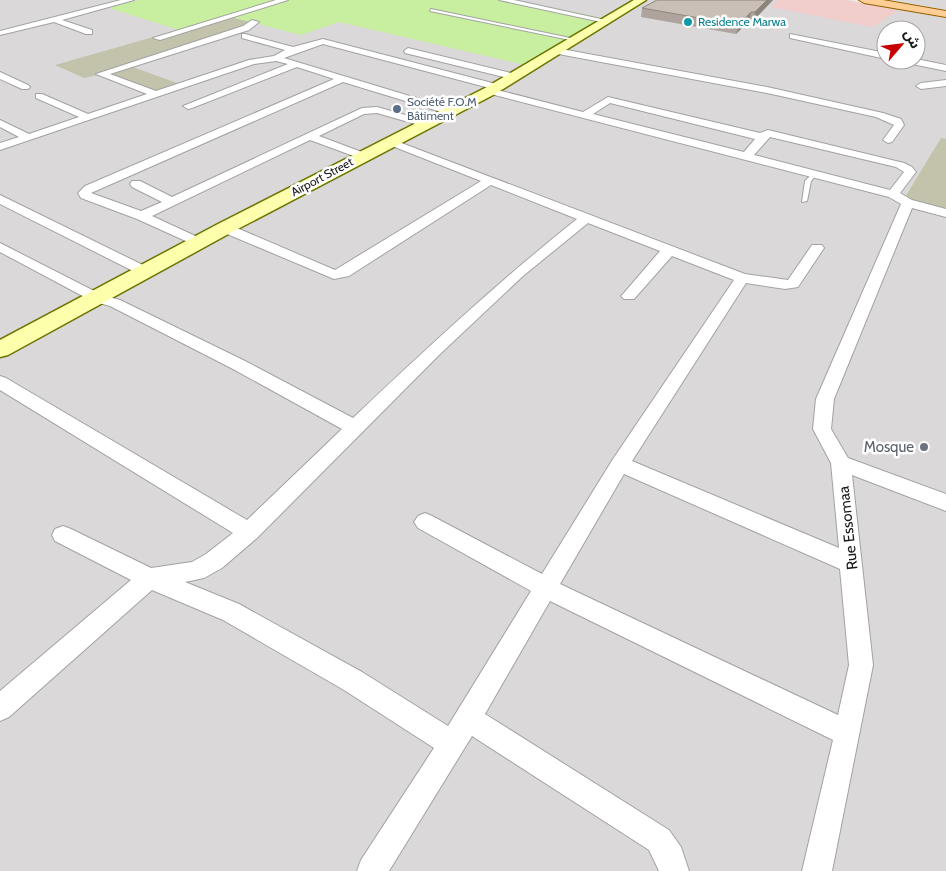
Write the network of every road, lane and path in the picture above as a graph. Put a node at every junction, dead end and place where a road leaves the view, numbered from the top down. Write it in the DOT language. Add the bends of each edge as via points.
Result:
graph roads {
  1 [pos="130,0"];
  2 [pos="284,0"];
  3 [pos="503,0"];
  4 [pos="642,0"];
  5 [pos="864,0"];
  6 [pos="879,0"];
  7 [pos="80,3"];
  8 [pos="96,10"];
  9 [pos="431,10"];
  10 [pos="946,13"];
  11 [pos="56,20"];
  12 [pos="606,20"];
  13 [pos="255,22"];
  14 [pos="89,32"];
  15 [pos="0,33"];
  16 [pos="244,36"];
  17 [pos="793,36"];
  18 [pos="158,38"];
  19 [pos="575,40"];
  20 [pos="293,50"];
  21 [pos="408,50"];
  22 [pos="556,51"];
  23 [pos="876,54"];
  24 [pos="276,58"];
  25 [pos="296,64"];
  26 [pos="926,64"];
  27 [pos="946,68"];
  28 [pos="0,75"];
  29 [pos="516,77"];
  30 [pos="344,78"];
  31 [pos="946,83"];
  32 [pos="921,86"];
  33 [pos="25,87"];
  34 [pos="493,89"];
  35 [pos="155,94"];
  36 [pos="39,96"];
  37 [pos="188,106"];
  38 [pos="452,112"];
  39 [pos="586,115"];
  40 [pos="87,117"];
  41 [pos="0,123"];
  42 [pos="426,124"];
  43 [pos="28,136"];
  44 [pos="310,136"];
  45 [pos="762,137"];
  46 [pos="888,140"];
  47 [pos="391,142"];
  48 [pos="0,146"];
  49 [pos="363,156"];
  50 [pos="747,156"];
  51 [pos="814,174"];
  52 [pos="491,180"];
  53 [pos="136,184"];
  54 [pos="901,199"];
  55 [pos="2,201"];
  56 [pos="804,201"];
  57 [pos="172,202"];
  58 [pos="946,213"];
  59 [pos="142,216"];
  60 [pos="586,218"];
  61 [pos="225,228"];
  62 [pos="199,243"];
  63 [pos="0,247"];
  64 [pos="818,248"];
  65 [pos="669,250"];
  66 [pos="146,272"];
  67 [pos="742,278"];
  68 [pos="629,296"];
  69 [pos="97,298"];
  70 [pos="0,350"];
  71 [pos="0,382"];
  72 [pos="354,427"];
  73 [pos="841,463"];
  74 [pos="620,464"];
  75 [pos="946,503"];
  76 [pos="425,522"];
  77 [pos="248,532"];
  78 [pos="63,534"];
  79 [pos="852,563"];
  80 [pos="149,578"];
  81 [pos="546,588"];
  82 [pos="0,708"];
  83 [pos="468,718"];
  84 [pos="848,734"];
  85 [pos="452,744"];
  86 [pos="372,871"];
  87 [pos="674,871"];
  88 [pos="817,871"];
  1 -- 8 [label="street"];
  2 -- 18 [label="street"];
  3 -- 12 [label="street"];
  4 -- 12 [label="street, Airport Street"];
  5 -- 10 [label="main road"];
  6 -- 10 [label="main road"];
  7 -- 8 [label="street"];
  8 -- 11 [label="street"];
  9 -- 19 [label="lane"];
  11 -- 14 [label="street"];
  11 -- 15 [label="street"];
  12 -- 19 [label="street, Airport Street"];
  13 -- 35 [label="street" via="246,28 101,74"];
  16 -- 20 [label="street"];
  17 -- 23 [label="street"];
  19 -- 22 [label="street, Airport Street"];
  20 -- 24 [label="street"];
  20 -- 34 [label="street" via="324,41"];
  21 -- 29 [label="street"];
  22 -- 29 [label="street, Airport Street"];
  22 -- 46 [label="street" via="766,90 879,115 897,121 899,125"];
  24 -- 25 [label="street"];
  24 -- 35 [label="street" via="252,62"];
  25 -- 30 [label="street"];
  25 -- 37 [label="street"];
  26 -- 27 [label="street"];
  28 -- 33 [label="street"];
  29 -- 34 [label="street, Airport Street"];
  30 -- 38 [label="street"];
  30 -- 59 [label="street" via="84,193"];
  31 -- 32 [label="street"];
  34 -- 38 [label="street, Airport Street"];
  34 -- 39 [label="street"];
  35 -- 40 [label="street"];
  36 -- 40 [label="street"];
  38 -- 42 [label="street, Airport Street"];
  39 -- 45 [label="street" via="608,100"];
  39 -- 50 [label="street"];
  40 -- 43 [label="street"];
  41 -- 43 [label="street"];
  42 -- 44 [label="street" via="368,109"];
  42 -- 47 [label="street, Airport Street"];
  43 -- 48 [label="street"];
  44 -- 49 [label="street"];
  44 -- 57 [label="street"];
  45 -- 50 [label="street"];
  45 -- 54 [label="street" via="768,134 908,169 910,172"];
  47 -- 49 [label="street, Airport Street"];
  47 -- 52 [label="street"];
  49 -- 61 [label="street, Airport Street"];
  50 -- 51 [label="street"];
  51 -- 54 [label="street"];
  51 -- 56 [label="lane" via="808,181"];
  52 -- 60 [label="street"];
  52 -- 61 [label="street" via="344,272 334,275"];
  53 -- 57 [label="street"];
  54 -- 58 [label="street"];
  54 -- 73 [label="street, Rue Essomaa" via="825,399 822,429"];
  55 -- 66 [label="street"];
  57 -- 59 [label="street"];
  59 -- 62 [label="street"];
  60 -- 65 [label="street"];
  60 -- 72 [label="street" via="518,273"];
  61 -- 62 [label="street, Airport Street"];
  62 -- 66 [label="street, Airport Street"];
  63 -- 69 [label="street"];
  64 -- 67 [label="street" via="793,284"];
  65 -- 67 [label="street"];
  65 -- 68 [label="street"];
  66 -- 69 [label="street, Airport Street"];
  67 -- 74 [label="street"];
  69 -- 70 [label="street, Airport Street"];
  69 -- 72 [label="street" via="115,303 239,365"];
  71 -- 77 [label="street"];
  72 -- 77 [label="street"];
  73 -- 75 [label="street"];
  73 -- 79 [label="street, Rue Essomaa"];
  74 -- 79 [label="street"];
  74 -- 81 [label="street"];
  76 -- 81 [label="street"];
  77 -- 80 [label="street" via="204,568"];
  78 -- 80 [label="street"];
  79 -- 84 [label="street, Rue Essomaa" via="861,665"];
  80 -- 82 [label="street"];
  80 -- 85 [label="street" via="231,612 353,681"];
  81 -- 83 [label="street"];
  81 -- 84 [label="street"];
  83 -- 85 [label="street"];
  83 -- 87 [label="street" via="659,840"];
  84 -- 88 [label="street, Rue Essomaa"];
  85 -- 86 [label="street"];
}
